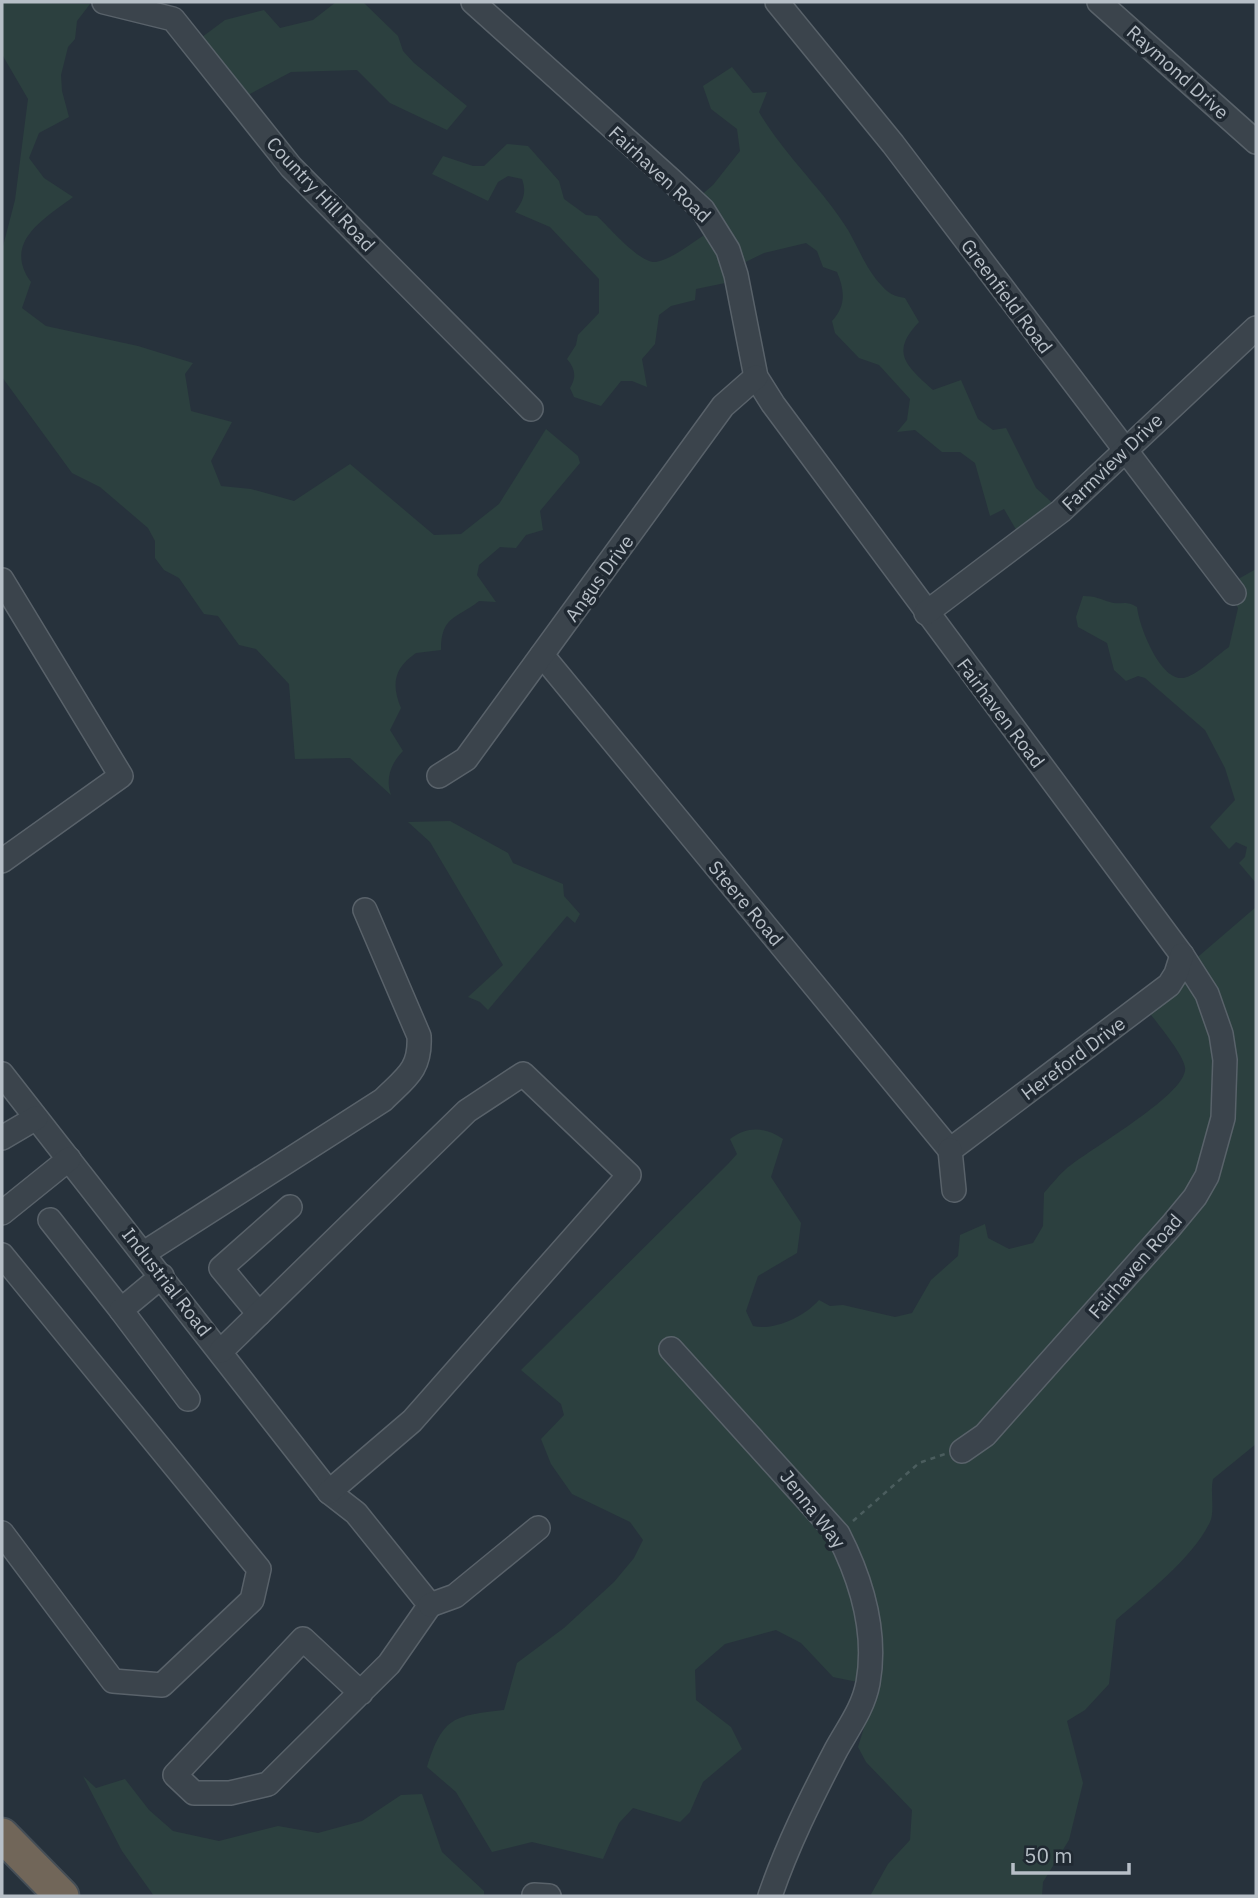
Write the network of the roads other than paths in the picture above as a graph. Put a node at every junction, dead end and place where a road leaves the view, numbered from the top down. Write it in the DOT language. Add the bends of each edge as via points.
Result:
graph roads {
  1 [pos="104,2"];
  2 [pos="472,2"];
  3 [pos="777,2"];
  4 [pos="1099,2"];
  5 [pos="1256,142"];
  6 [pos="1256,328"];
  7 [pos="756,377"];
  8 [pos="531,409"];
  9 [pos="1126,448"];
  10 [pos="2,580"];
  11 [pos="1234,593"];
  12 [pos="926,612"];
  13 [pos="542,655"];
  14 [pos="439,776"];
  15 [pos="2,861"];
  16 [pos="365,911"];
  17 [pos="1182,954"];
  18 [pos="2,1074"];
  19 [pos="36,1118"];
  20 [pos="2,1138"];
  21 [pos="950,1150"];
  22 [pos="69,1159"];
  23 [pos="954,1190"];
  24 [pos="290,1207"];
  25 [pos="2,1213"];
  26 [pos="50,1220"];
  27 [pos="144,1253"];
  28 [pos="2,1255"];
  29 [pos="162,1276"];
  30 [pos="121,1310"];
  31 [pos="259,1314"];
  32 [pos="671,1349"];
  33 [pos="221,1351"];
  34 [pos="188,1399"];
  35 [pos="962,1451"];
  36 [pos="329,1492"];
  37 [pos="538,1528"];
  38 [pos="2,1533"];
  39 [pos="430,1605"];
  40 [pos="361,1693"];
  41 [pos="2,1835"];
  42 [pos="534,1895"];
  43 [pos="62,1896"];
  44 [pos="549,1896"];
  45 [pos="770,1896"];
  1 -- 8 [label="street, Country Hill Road" via="173,19 291,167"];
  2 -- 7 [label="street, Fairhaven Road" via="703,209 728,250 736,275"];
  3 -- 9 [label="street, Greenfield Road" via="893,144 1088,405"];
  4 -- 5 [label="street, Raymond Drive"];
  6 -- 9 [label="street, Farmview Drive"];
  7 -- 12 [label="street, Fairhaven Road"];
  7 -- 13 [label="street, Angus Drive" via="723,406"];
  9 -- 11 [label="street, Greenfield Road"];
  9 -- 12 [label="street, Farmview Drive" via="1110,469 1061,512"];
  10 -- 15 [label="street" via="121,776"];
  12 -- 17 [label="street, Fairhaven Road"];
  13 -- 14 [label="street, Angus Drive" via="467,759"];
  13 -- 21 [label="street, Steere Road"];
  16 -- 27 [label="street" via="419,1037 420,1055 412,1072 383,1100"];
  17 -- 21 [label="street, Hereford Drive" via="1169,985"];
  17 -- 35 [label="street, Fairhaven Road" via="1208,993 1225,1060 1223,1118 1207,1176 1171,1226 985,1435"];
  18 -- 19 [label="street, Industrial Road"];
  19 -- 20 [label="street"];
  19 -- 22 [label="street, Industrial Road"];
  21 -- 23 [label="street"];
  22 -- 25 [label="street"];
  22 -- 27 [label="street, Industrial Road"];
  24 -- 31 [label="street" via="221,1268"];
  26 -- 30 [label="street"];
  27 -- 29 [label="street, Industrial Road"];
  28 -- 38 [label="street" via="259,1569 252,1600 162,1685 113,1681"];
  29 -- 30 [label="street"];
  29 -- 33 [label="street, Industrial Road"];
  30 -- 34 [label="street"];
  31 -- 33 [label="street"];
  31 -- 36 [label="street" via="467,1111 523,1074 629,1175 412,1421"];
  32 -- 45 [label="street, Jenna Way" via="838,1534 867,1608 868,1683 858,1713 807,1809"];
  33 -- 36 [label="street, Industrial Road"];
  36 -- 39 [label="street, Industrial Road" via="356,1513"];
  37 -- 39 [label="street" via="455,1596"];
  39 -- 40 [label="street" via="389,1664"];
  40 -- 40 [label="street" via="268,1784 230,1793 194,1794 175,1775 303,1639"];
  41 -- 43 [label="highway"];
  42 -- 44 [label="street"];
}
